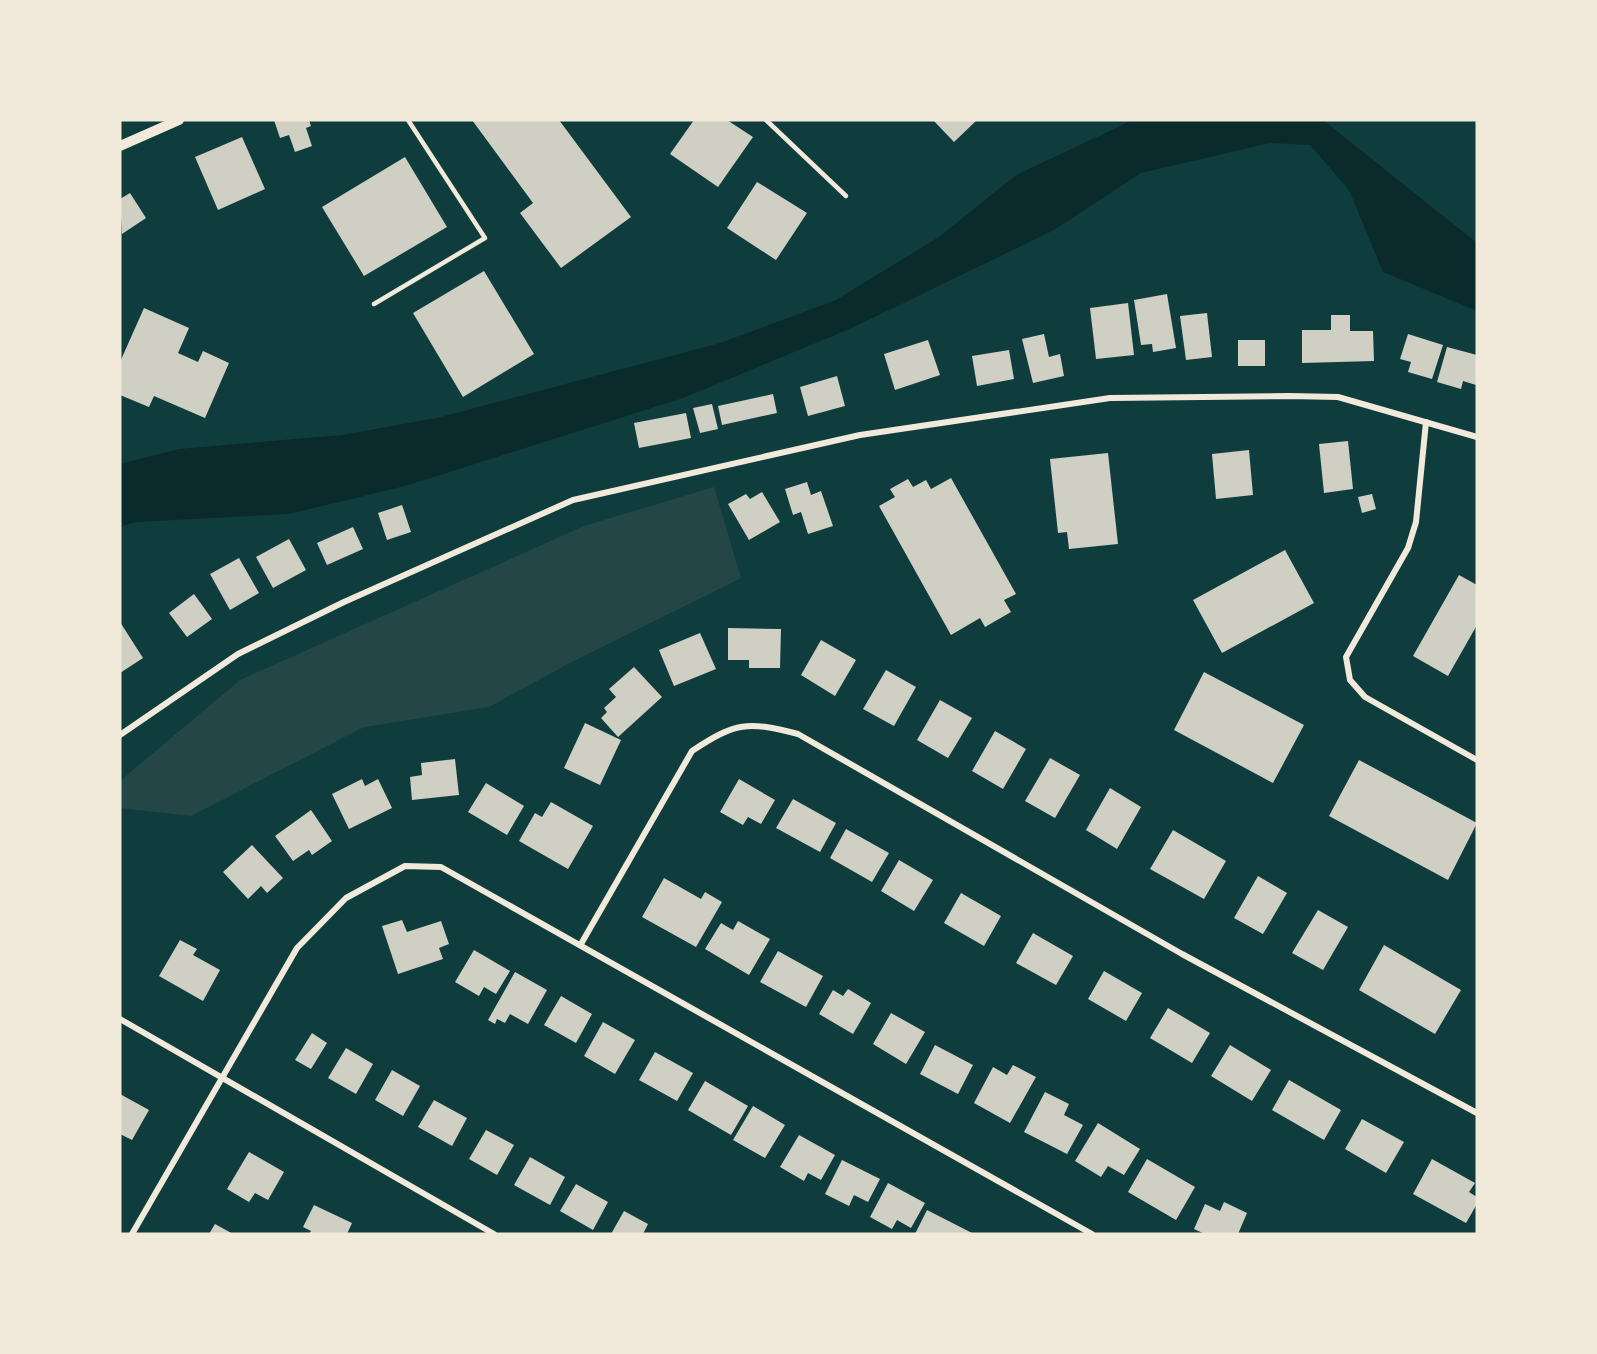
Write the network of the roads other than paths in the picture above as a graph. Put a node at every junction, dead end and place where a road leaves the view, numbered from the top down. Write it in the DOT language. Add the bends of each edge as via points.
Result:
graph roads {
  1 [pos="180,120"];
  2 [pos="408,120"];
  3 [pos="766,120"];
  4 [pos="120,146"];
  5 [pos="846,196"];
  6 [pos="374,304"];
  7 [pos="1426,422"];
  8 [pos="1477,437"];
  9 [pos="120,735"];
  10 [pos="1477,760"];
  11 [pos="581,944"];
  12 [pos="120,1019"];
  13 [pos="222,1078"];
  14 [pos="1477,1113"];
  15 [pos="132,1234"];
  16 [pos="494,1234"];
  17 [pos="1092,1234"];
  1 -- 4 [label="street"];
  2 -- 6 [label="lane" via="485,238"];
  3 -- 5 [label="lane"];
  7 -- 8 [label="street"];
  7 -- 9 [label="street" via="1338,397 1110,398 860,435 573,500 238,654"];
  7 -- 10 [label="street" via="1416,522 1408,548 1346,657 1350,680 1365,697"];
  11 -- 13 [label="street" via="441,867 405,866 346,898 297,948"];
  11 -- 14 [label="street" via="692,751 722,732 759,724 798,734 1182,954"];
  11 -- 17 [label="street"];
  12 -- 13 [label="street"];
  13 -- 15 [label="street"];
  13 -- 16 [label="street"];
}
